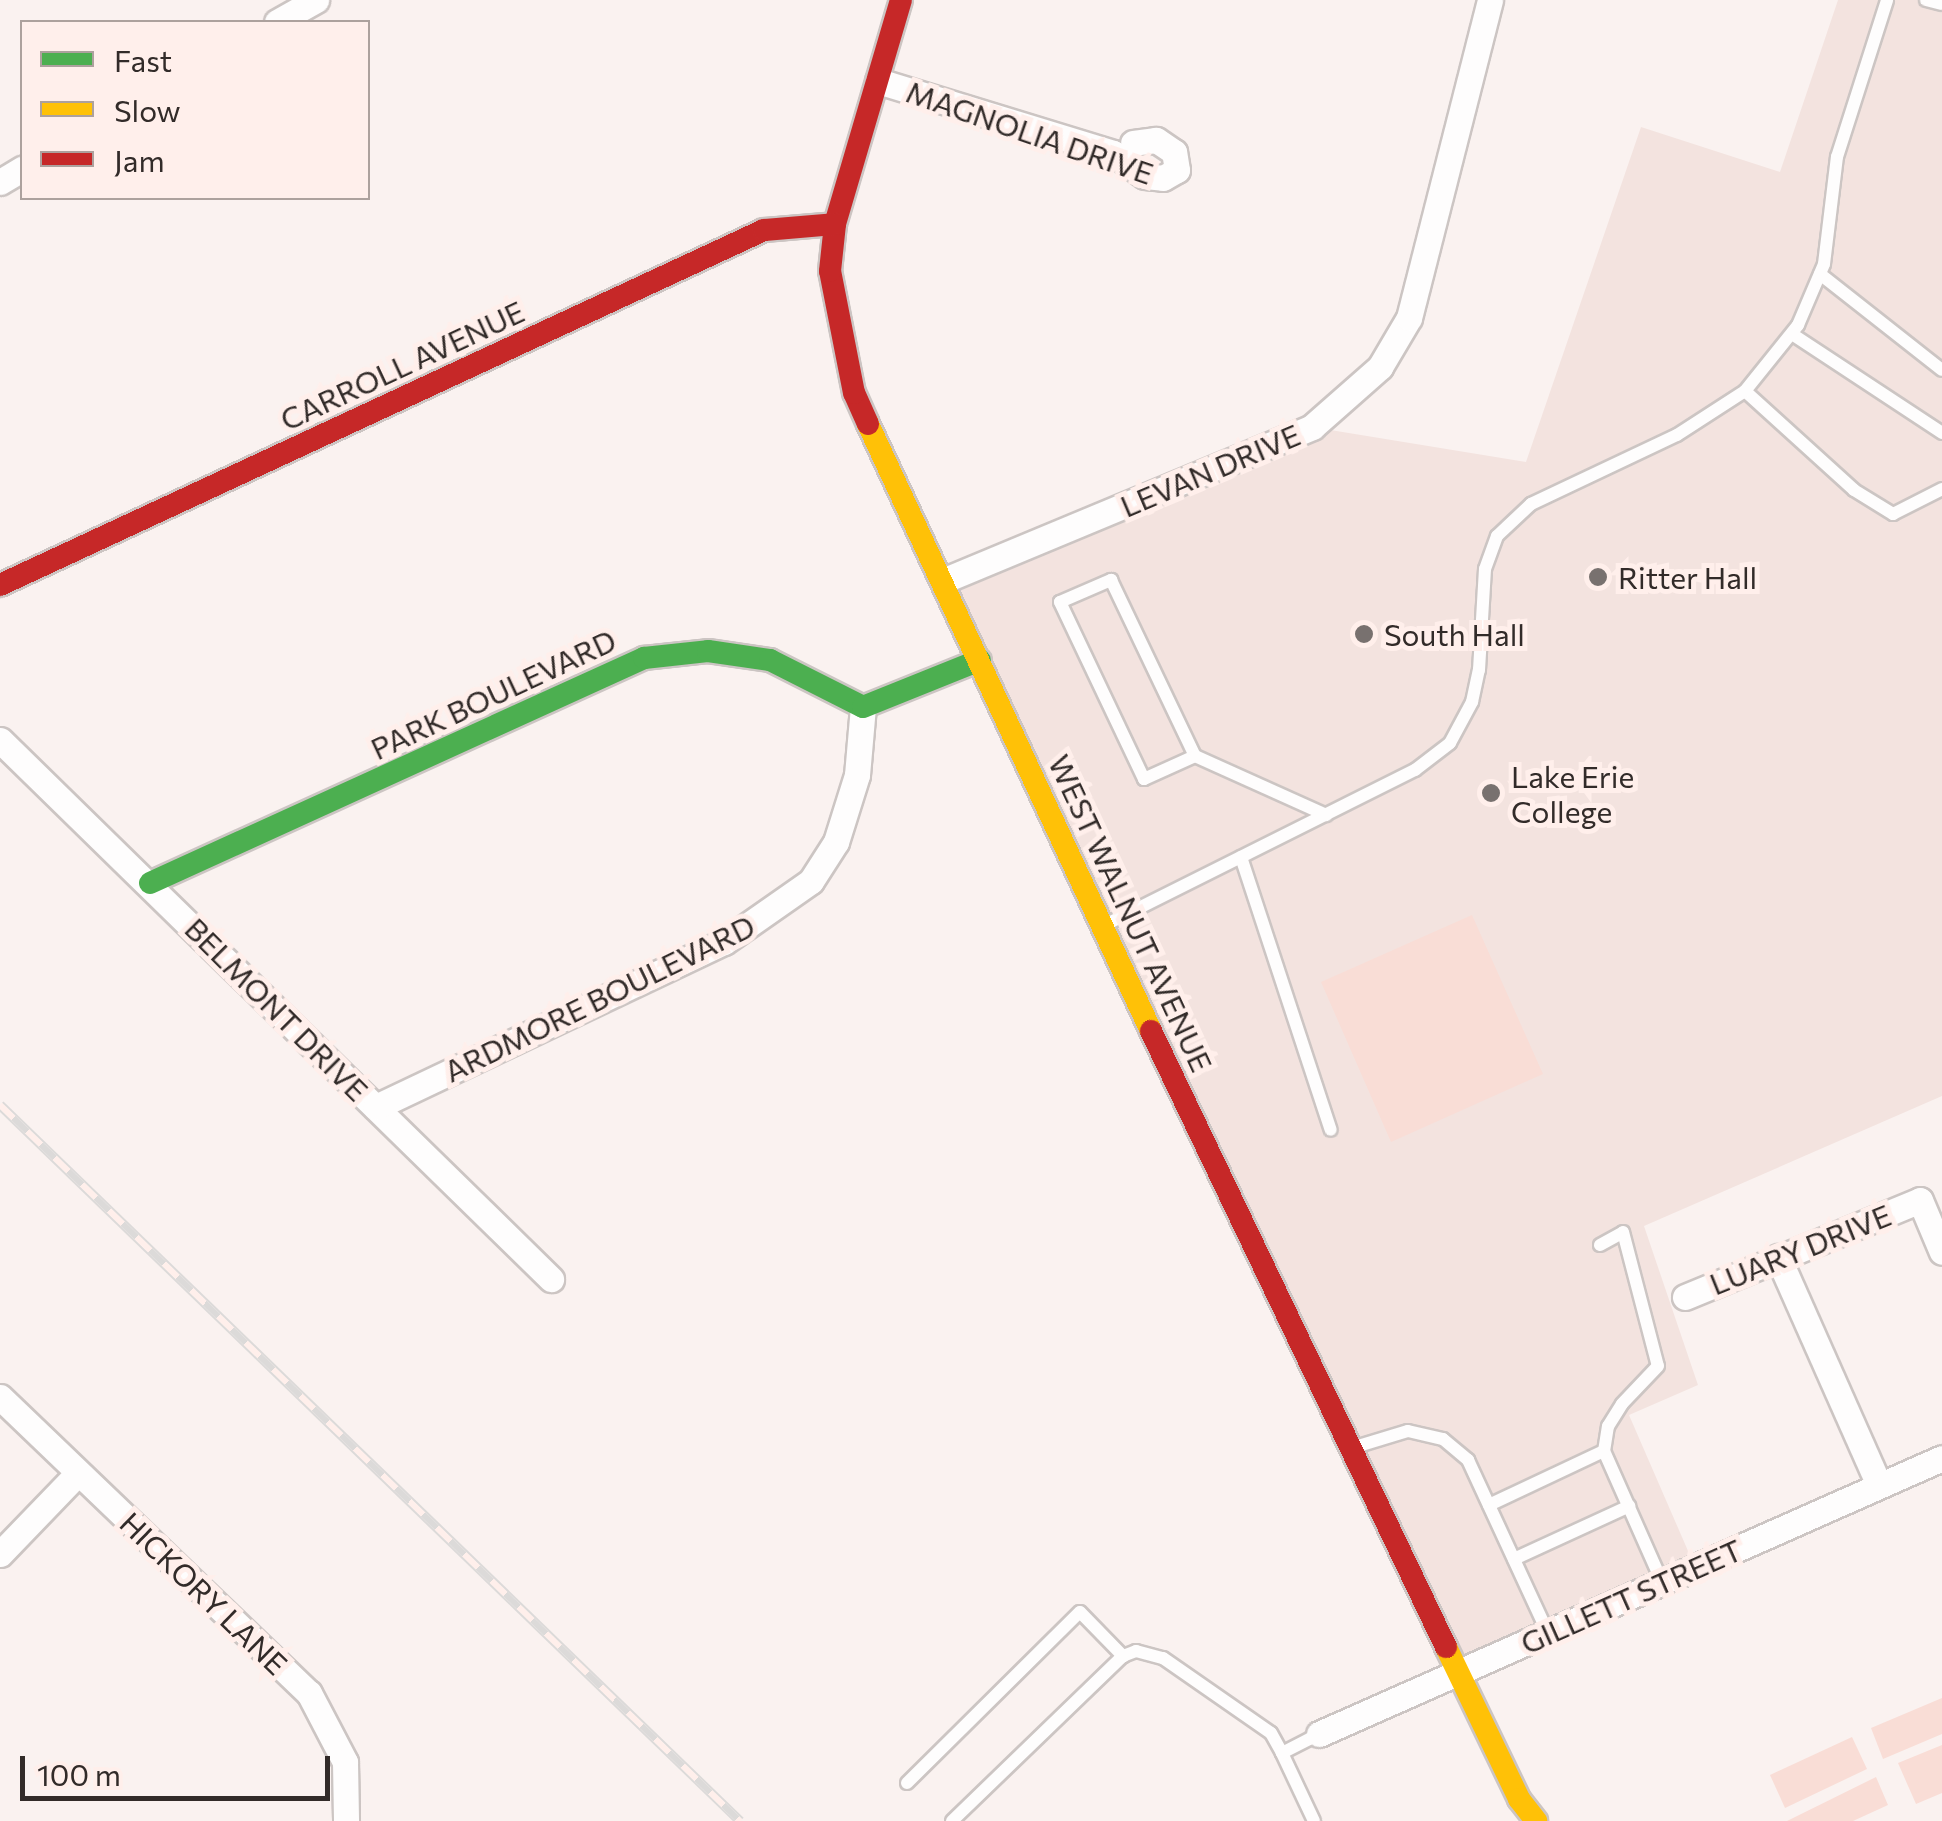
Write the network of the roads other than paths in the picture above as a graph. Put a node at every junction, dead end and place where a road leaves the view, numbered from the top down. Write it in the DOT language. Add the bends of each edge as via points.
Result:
graph roads {
  1 [pos="316,0"];
  2 [pos="901,0"];
  3 [pos="1490,0"];
  4 [pos="1887,0"];
  5 [pos="1926,0"];
  6 [pos="1942,4"];
  7 [pos="281,20"];
  8 [pos="878,81"];
  9 [pos="1133,143"];
  10 [pos="835,224"];
  11 [pos="1820,274"];
  12 [pos="1792,334"];
  13 [pos="1942,370"];
  14 [pos="1745,391"];
  15 [pos="1942,433"];
  16 [pos="1942,489"];
  17 [pos="946,580"];
  18 [pos="0,585"];
  19 [pos="980,660"];
  20 [pos="864,707"];
  21 [pos="0,740"];
  22 [pos="1195,756"];
  23 [pos="1326,815"];
  24 [pos="1241,857"];
  25 [pos="150,883"];
  26 [pos="1101,927"];
  27 [pos="376,1107"];
  28 [pos="1332,1130"];
  29 [pos="1934,1215"];
  30 [pos="1600,1244"];
  31 [pos="1942,1252"];
  32 [pos="1778,1256"];
  33 [pos="551,1280"];
  34 [pos="1685,1297"];
  35 [pos="0,1397"];
  36 [pos="1355,1447"];
  37 [pos="1604,1450"];
  38 [pos="1942,1458"];
  39 [pos="78,1473"];
  40 [pos="1879,1485"];
  41 [pos="1489,1504"];
  42 [pos="1629,1506"];
  43 [pos="0,1554"];
  44 [pos="1514,1559"];
  45 [pos="1662,1582"];
  46 [pos="1548,1633"];
  47 [pos="1123,1656"];
  48 [pos="1460,1672"];
  49 [pos="1320,1734"];
  50 [pos="1282,1753"];
  51 [pos="907,1783"];
  52 [pos="346,1821"];
  53 [pos="952,1821"];
  54 [pos="1314,1821"];
  55 [pos="1536,1821"];
  1 -- 7 [label="street"];
  2 -- 8 [label="street, WEST WALNUT AVENUE"];
  3 -- 17 [label="street, LEVAN DRIVE" via="1409,318 1380,367 1312,427"];
  4 -- 11 [label="lane" via="1837,157"];
  5 -- 6 [label="lane"];
  8 -- 9 [label="street, MAGNOLIA DRIVE" via="1112,153 1145,176 1163,178 1178,170 1174,152 1156,140"];
  8 -- 10 [label="street, WEST WALNUT AVENUE"];
  10 -- 17 [label="street, WEST WALNUT AVENUE" via="832,302 850,378"];
  10 -- 18 [label="street, CARROLL AVENUE" via="764,230"];
  11 -- 12 [label="lane"];
  11 -- 13 [label="lane"];
  12 -- 14 [label="lane"];
  12 -- 15 [label="lane" via="1884,401"];
  14 -- 16 [label="lane" via="1854,490 1893,514"];
  14 -- 23 [label="lane" via="1676,435 1531,504 1497,536 1484,569 1480,670 1450,744 1415,770"];
  17 -- 19 [label="street, WEST WALNUT AVENUE"];
  19 -- 20 [label="street"];
  19 -- 26 [label="street, WEST WALNUT AVENUE"];
  20 -- 25 [label="street, PARK BOULEVARD" via="770,660 708,651 644,658"];
  20 -- 27 [label="street, ARDMORE BOULEVARD" via="857,776 836,842 812,881 724,942"];
  21 -- 25 [label="street, BELMONT DRIVE"];
  22 -- 22 [label="lane" via="1110,580 1060,602 1144,779"];
  22 -- 23 [label="lane"];
  23 -- 24 [label="lane"];
  24 -- 26 [label="lane"];
  24 -- 28 [label="lane"];
  25 -- 27 [label="street, BELMONT DRIVE"];
  26 -- 36 [label="street, WEST WALNUT AVENUE"];
  27 -- 33 [label="street, BELMONT DRIVE"];
  29 -- 31 [label="street, LUARY DRIVE"];
  29 -- 32 [label="street, LUARY DRIVE" via="1920,1200"];
  30 -- 37 [label="lane" via="1623,1232 1658,1366 1608,1426"];
  32 -- 34 [label="street, LUARY DRIVE"];
  32 -- 40 [label="street"];
  35 -- 39 [label="street, HICKORY LANE"];
  36 -- 41 [label="lane" via="1408,1431 1443,1439 1468,1460"];
  36 -- 48 [label="street, WEST WALNUT AVENUE"];
  37 -- 41 [label="lane"];
  37 -- 42 [label="lane"];
  38 -- 40 [label="street, GILLETT STREET"];
  39 -- 43 [label="street"];
  39 -- 52 [label="street, HICKORY LANE" via="308,1693 345,1762"];
  40 -- 45 [label="street, GILLETT STREET"];
  41 -- 44 [label="lane"];
  42 -- 44 [label="lane"];
  42 -- 45 [label="lane"];
  44 -- 46 [label="lane"];
  45 -- 46 [label="street, GILLETT STREET"];
  46 -- 48 [label="street, GILLETT STREET"];
  47 -- 50 [label="lane" via="1162,1658 1271,1733"];
  47 -- 51 [label="lane" via="1080,1612"];
  47 -- 53 [label="lane"];
  48 -- 49 [label="street, GILLETT STREET"];
  48 -- 55 [label="street, WEST WALNUT AVENUE" via="1519,1799"];
  49 -- 50 [label="lane"];
  50 -- 54 [label="lane"];
}
